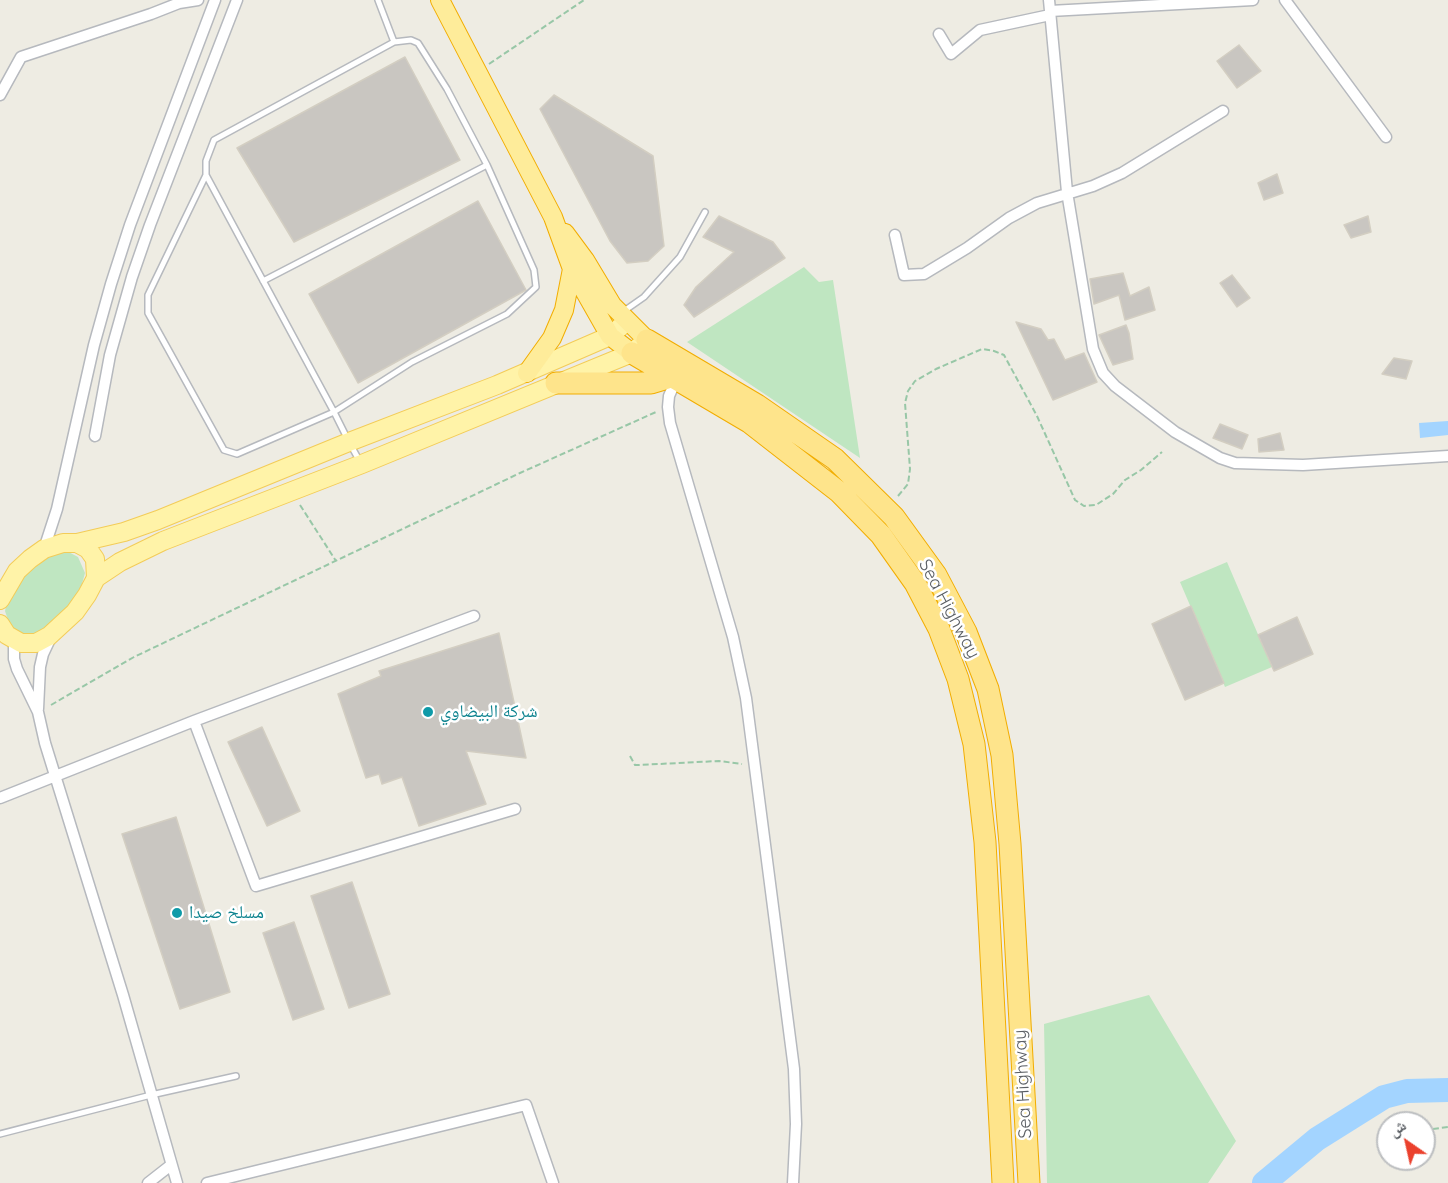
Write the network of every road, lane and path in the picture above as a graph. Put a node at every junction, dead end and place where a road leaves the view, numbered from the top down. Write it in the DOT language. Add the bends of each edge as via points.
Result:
graph roads {
  1 [pos="198,0"];
  2 [pos="215,0"];
  3 [pos="237,0"];
  4 [pos="378,0"];
  5 [pos="440,0"];
  6 [pos="584,0"];
  7 [pos="1253,0"];
  8 [pos="1285,0"];
  9 [pos="1050,9"];
  10 [pos="939,33"];
  11 [pos="394,42"];
  12 [pos="477,72"];
  13 [pos="0,95"];
  14 [pos="1223,111"];
  15 [pos="1386,136"];
  16 [pos="487,165"];
  17 [pos="206,175"];
  18 [pos="1067,192"];
  19 [pos="705,212"];
  20 [pos="553,218"];
  21 [pos="895,234"];
  22 [pos="572,269"];
  23 [pos="263,281"];
  24 [pos="623,318"];
  25 [pos="610,336"];
  26 [pos="639,347"];
  27 [pos="527,373"];
  28 [pos="673,379"];
  29 [pos="556,383"];
  30 [pos="668,407"];
  31 [pos="334,412"];
  32 [pos="95,436"];
  33 [pos="349,442"];
  34 [pos="1162,452"];
  35 [pos="1448,456"];
  36 [pos="362,464"];
  37 [pos="292,492"];
  38 [pos="884,507"];
  39 [pos="77,543"];
  40 [pos="44,549"];
  41 [pos="336,561"];
  42 [pos="96,578"];
  43 [pos="1,596"];
  44 [pos="474,616"];
  45 [pos="54,632"];
  46 [pos="5,634"];
  47 [pos="38,712"];
  48 [pos="194,721"];
  49 [pos="630,756"];
  50 [pos="755,768"];
  51 [pos="56,776"];
  52 [pos="0,798"];
  53 [pos="514,809"];
  54 [pos="236,1076"];
  55 [pos="151,1095"];
  56 [pos="0,1134"];
  57 [pos="171,1165"];
  58 [pos="148,1183"];
  59 [pos="177,1183"];
  60 [pos="207,1183"];
  61 [pos="553,1183"];
  62 [pos="793,1183"];
  63 [pos="1003,1183"];
  64 [pos="1029,1183"];
  1 -- 13 [label="street" via="178,3 21,57"];
  2 -- 40 [label="street" via="111,284"];
  3 -- 32 [label="street" via="135,268 110,356"];
  4 -- 11 [label="lane"];
  5 -- 12 [label="highway"];
  6 -- 12 [label="path"];
  7 -- 9 [label="street"];
  8 -- 15 [label="street"];
  9 -- 10 [label="street" via="980,30 951,54"];
  9 -- 18 [label="street"];
  11 -- 16 [label="lane" via="411,39 418,43 447,88"];
  11 -- 17 [label="lane" via="214,141 206,161"];
  12 -- 20 [label="highway"];
  14 -- 18 [label="street" via="1122,173"];
  16 -- 23 [label="lane"];
  16 -- 31 [label="lane" via="534,270 536,287 507,314 412,362"];
  17 -- 23 [label="lane"];
  17 -- 31 [label="lane" via="148,295 148,313 224,450 237,454"];
  18 -- 21 [label="street" via="1037,202 1009,218 924,274 904,275"];
  18 -- 35 [label="street" via="1097,361 1115,387 1174,432 1235,463 1303,465"];
  19 -- 24 [label="lane" via="680,257"];
  20 -- 22 [label="highway"];
  20 -- 24 [label="highway, Sea Highway"];
  22 -- 25 [label="highway"];
  22 -- 27 [label="highway" via="564,310 552,338"];
  23 -- 31 [label="lane"];
  24 -- 25 [label="main road"];
  24 -- 26 [label="highway, Sea Highway"];
  25 -- 26 [label="highway"];
  25 -- 27 [label="main road"];
  26 -- 28 [label="highway, Sea Highway"];
  26 -- 29 [label="main road"];
  26 -- 38 [label="highway, Sea Highway" via="757,405 835,459"];
  27 -- 33 [label="main road"];
  28 -- 29 [label="highway" via="651,383"];
  28 -- 30 [label="street"];
  28 -- 63 [label="highway, Sea Highway" via="749,422 839,492 880,535 915,583 939,629 958,679 974,744 985,842"];
  29 -- 36 [label="main road"];
  30 -- 41 [label="path"];
  30 -- 50 [label="street" via="733,637"];
  31 -- 33 [label="lane"];
  33 -- 36 [label="lane"];
  33 -- 39 [label="main road" via="158,520"];
  34 -- 38 [label="path" via="1113,494 1084,506 1075,500 1004,355 982,349 936,369 915,381 908,391 908,484"];
  36 -- 37 [label="main road"];
  37 -- 41 [label="path"];
  37 -- 42 [label="main road" via="163,541"];
  38 -- 64 [label="highway, Sea Highway" via="936,575 966,633 988,689 1002,755 1010,844"];
  39 -- 40 [label="main road"];
  39 -- 42 [label="main road" via="92,554 97,565"];
  40 -- 43 [label="main road" via="23,564"];
  41 -- 47 [label="path" via="134,657"];
  42 -- 45 [label="main road" via="75,612"];
  44 -- 48 [label="street"];
  45 -- 46 [label="main road" via="28,644"];
  45 -- 47 [label="street" via="40,667"];
  46 -- 47 [label="street" via="16,669"];
  47 -- 51 [label="street"];
  48 -- 51 [label="street"];
  48 -- 53 [label="street" via="256,886"];
  49 -- 50 [label="path" via="635,765 719,761"];
  50 -- 62 [label="street" via="794,1069"];
  51 -- 52 [label="street"];
  51 -- 55 [label="street"];
  54 -- 55 [label="lane"];
  55 -- 56 [label="lane"];
  55 -- 57 [label="street"];
  57 -- 58 [label="street"];
  57 -- 59 [label="street"];
  60 -- 61 [label="street" via="526,1106"];
}
